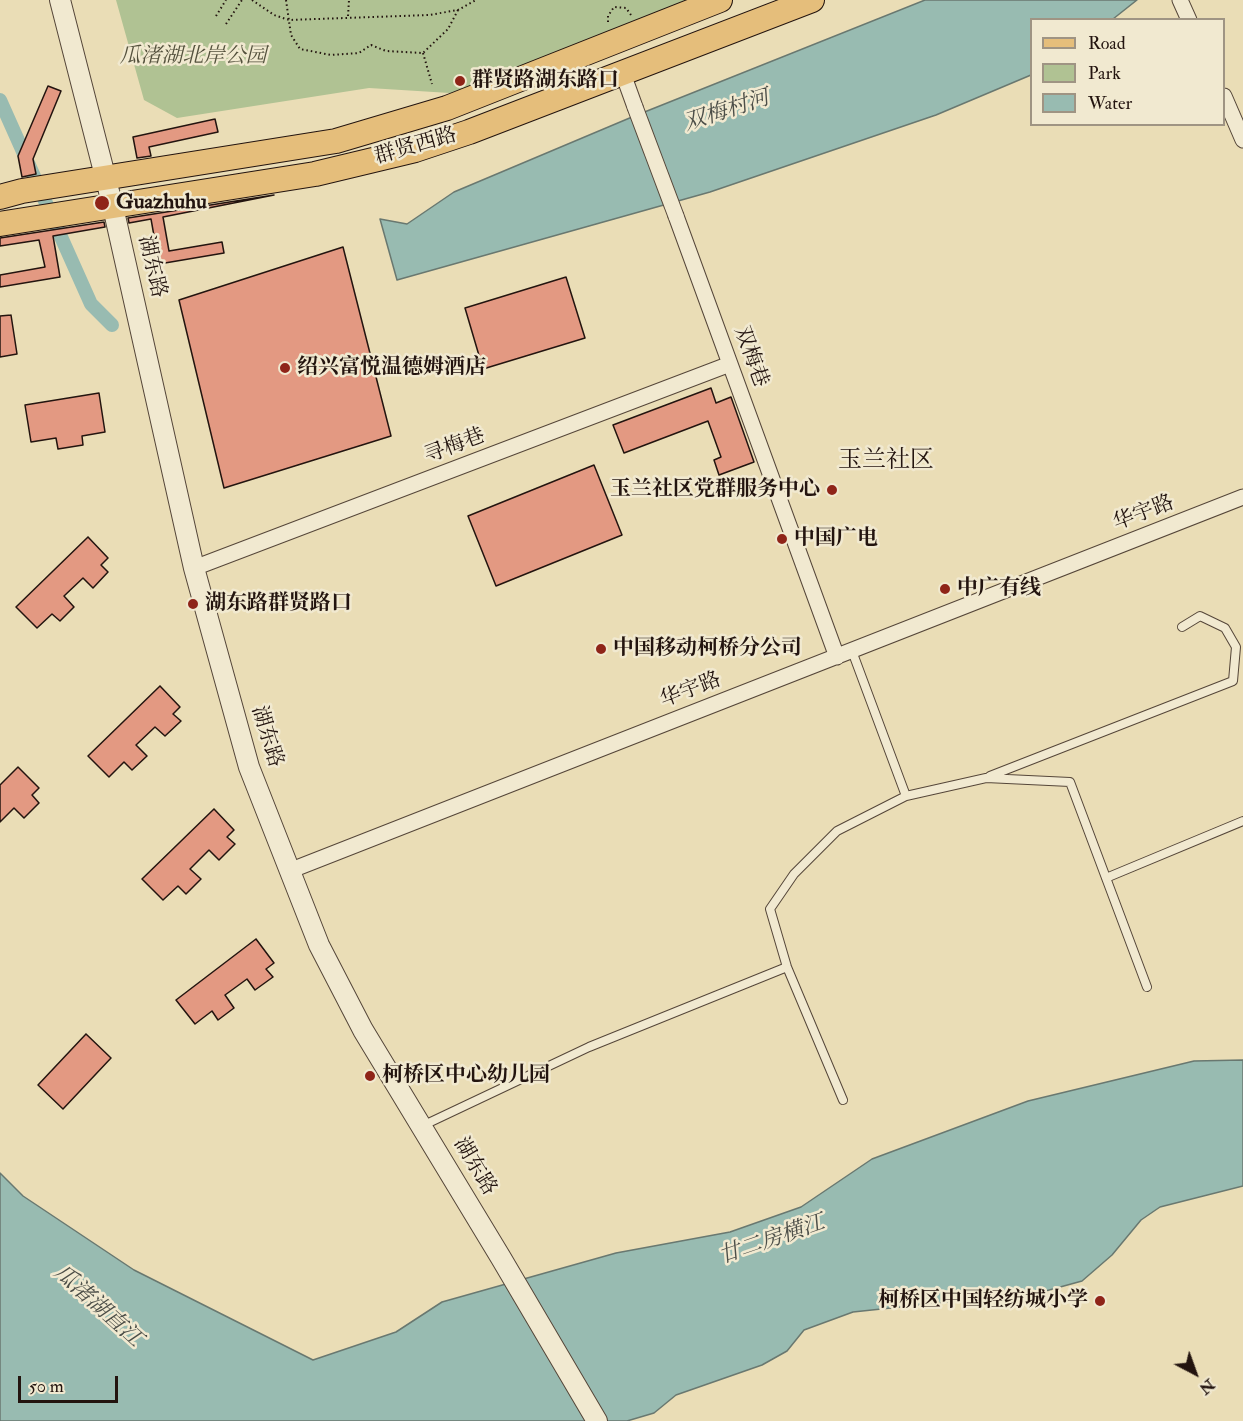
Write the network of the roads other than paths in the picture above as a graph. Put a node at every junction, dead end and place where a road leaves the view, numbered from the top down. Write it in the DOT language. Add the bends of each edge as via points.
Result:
graph roads {
  1 [pos="60,0"];
  2 [pos="720,0"];
  3 [pos="812,0"];
  4 [pos="1180,0"];
  5 [pos="1188,18"];
  6 [pos="622,71"];
  7 [pos="1225,98"];
  8 [pos="1243,140"];
  9 [pos="106,178"];
  10 [pos="11,194"];
  11 [pos="113,207"];
  12 [pos="0,224"];
  13 [pos="730,364"];
  14 [pos="1243,497"];
  15 [pos="194,568"];
  16 [pos="1182,627"];
  17 [pos="852,651"];
  18 [pos="837,657"];
  19 [pos="986,778"];
  20 [pos="906,796"];
  21 [pos="1243,821"];
  22 [pos="289,871"];
  23 [pos="1106,878"];
  24 [pos="787,967"];
  25 [pos="1147,987"];
  26 [pos="843,1100"];
  27 [pos="421,1126"];
  28 [pos="597,1421"];
  1 -- 9 [label="street, 湖东路"];
  2 -- 9 [label="main road, 群贤西路" via="447,108 336,141"];
  3 -- 6 [label="main road, 群贤西路"];
  4 -- 5 [label="street"];
  6 -- 11 [label="main road, 群贤西路" via="415,150 315,174"];
  6 -- 13 [label="street, 双梅巷, bridge"];
  7 -- 8 [label="street"];
  9 -- 10 [label="main road, 群贤西路"];
  9 -- 11 [label="street, 湖东路"];
  11 -- 12 [label="main road, 群贤西路"];
  11 -- 15 [label="street, 湖东路"];
  13 -- 15 [label="street, 寻梅巷"];
  13 -- 18 [label="street, 双梅巷"];
  14 -- 17 [label="street, 华宇路"];
  15 -- 22 [label="street, 湖东路" via="249,767"];
  16 -- 19 [label="lane" via="1200,616 1225,628 1236,647 1233,681"];
  17 -- 18 [label="street, 华宇路"];
  17 -- 20 [label="lane"];
  18 -- 22 [label="street, 华宇路"];
  19 -- 20 [label="lane"];
  19 -- 23 [label="lane" via="1070,782"];
  20 -- 24 [label="lane" via="837,831 782,891 770,909"];
  21 -- 23 [label="lane"];
  22 -- 27 [label="street, 湖东路" via="319,945 357,1020"];
  23 -- 25 [label="lane"];
  24 -- 26 [label="lane"];
  24 -- 27 [label="lane" via="590,1047"];
  27 -- 28 [label="street, 湖东路"];
}
